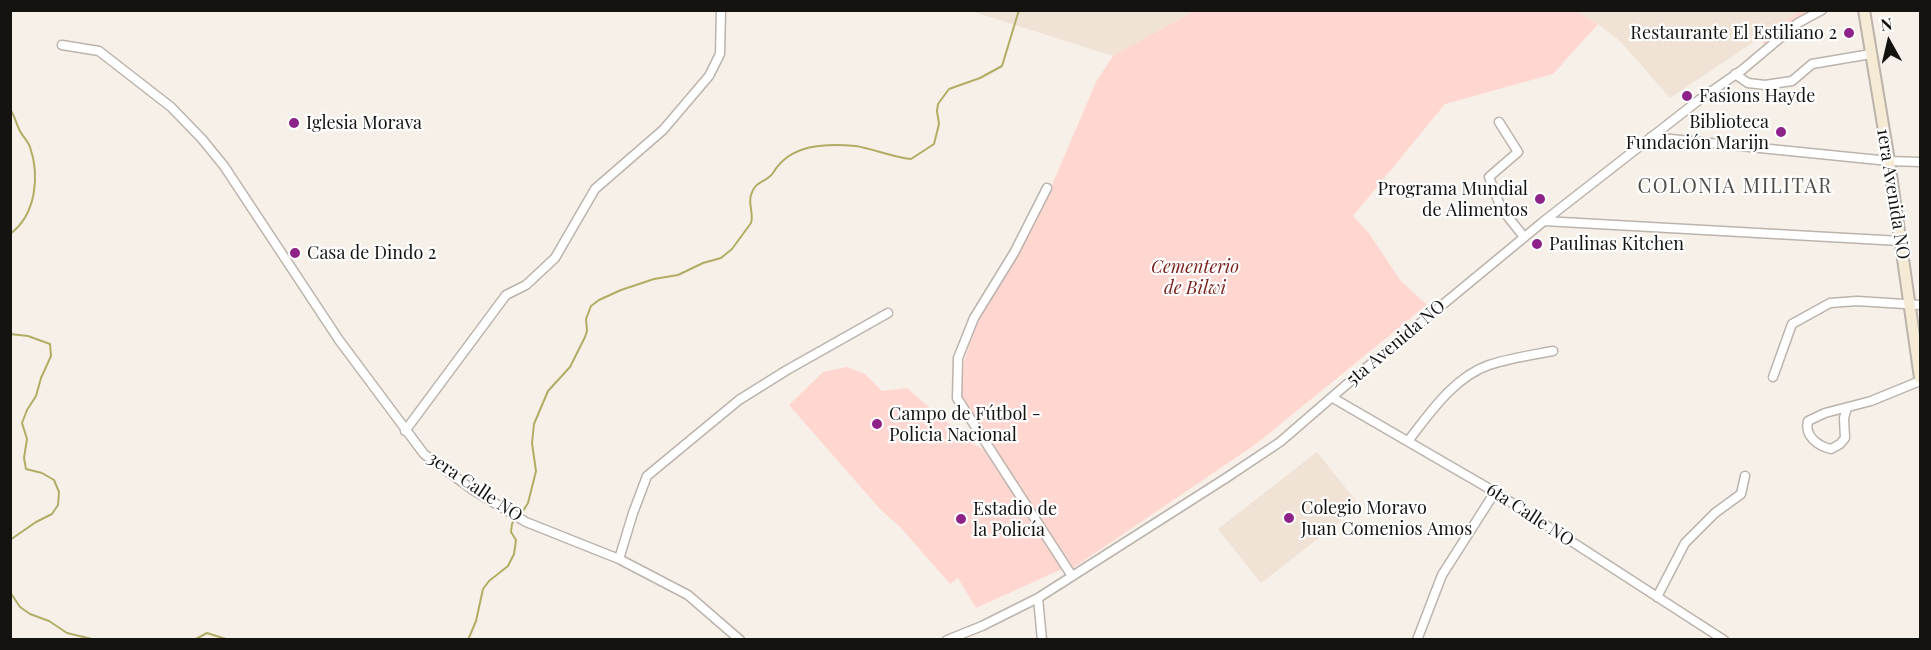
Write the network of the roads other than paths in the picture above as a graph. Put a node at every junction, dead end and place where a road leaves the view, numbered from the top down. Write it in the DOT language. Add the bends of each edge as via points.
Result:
graph roads {
  1 [pos="721,10"];
  2 [pos="1822,10"];
  3 [pos="1864,10"];
  4 [pos="63,45"];
  5 [pos="1871,54"];
  6 [pos="1735,74"];
  7 [pos="1499,122"];
  8 [pos="1651,137"];
  9 [pos="1889,161"];
  10 [pos="1920,162"];
  11 [pos="1047,188"];
  12 [pos="1544,221"];
  13 [pos="1524,237"];
  14 [pos="1900,241"];
  15 [pos="1915,305"];
  16 [pos="888,313"];
  17 [pos="1553,351"];
  18 [pos="1773,377"];
  19 [pos="1920,380"];
  20 [pos="1333,398"];
  21 [pos="1847,408"];
  22 [pos="405,431"];
  23 [pos="1408,441"];
  24 [pos="1745,476"];
  25 [pos="1495,492"];
  26 [pos="620,559"];
  27 [pos="1072,576"];
  28 [pos="1657,597"];
  29 [pos="1038,598"];
  30 [pos="740,639"];
  31 [pos="947,639"];
  32 [pos="1042,639"];
  33 [pos="1417,639"];
  34 [pos="1724,639"];
  1 -- 22 [label="street" via="720,54 709,76 663,130 596,189 555,258 526,285 506,295"];
  2 -- 6 [label="street, 5ta Avenida NO" via="1798,23"];
  3 -- 5 [label="street, 1era Avenida NO"];
  4 -- 22 [label="street, 3era Calle NO" via="99,51 171,108 202,139"];
  5 -- 6 [label="street" via="1812,64 1792,81 1765,85 1748,83"];
  5 -- 9 [label="street, 1era Avenida NO"];
  6 -- 8 [label="street, 5ta Avenida NO"];
  7 -- 13 [label="street" via="1518,153 1489,177 1502,207"];
  8 -- 9 [label="street"];
  8 -- 12 [label="street, 5ta Avenida NO"];
  9 -- 10 [label="street"];
  9 -- 14 [label="street, 1era Avenida NO"];
  11 -- 27 [label="street" via="1014,253 974,318 958,358 957,398"];
  12 -- 13 [label="street, 5ta Avenida NO"];
  12 -- 14 [label="street"];
  13 -- 20 [label="street, 5ta Avenida NO"];
  14 -- 15 [label="street, 1era Avenida NO"];
  15 -- 18 [label="street" via="1830,303 1791,324"];
  15 -- 19 [label="street, 1era Avenida NO"];
  16 -- 26 [label="street" via="739,400 647,476"];
  17 -- 23 [label="street" via="1477,371 1446,392"];
  19 -- 21 [label="street"];
  20 -- 23 [label="street, 6ta Calle NO"];
  20 -- 27 [label="street, 5ta Avenida NO" via="1280,442"];
  21 -- 21 [label="street" via="1825,412 1808,421 1808,432 1821,447 1831,449 1845,438"];
  22 -- 26 [label="street, 3era Calle NO" via="424,454 526,522"];
  23 -- 25 [label="street, 6ta Calle NO"];
  24 -- 28 [label="street" via="1741,494 1685,543"];
  25 -- 28 [label="street, 6ta Calle NO"];
  25 -- 33 [label="street" via="1442,575"];
  26 -- 30 [label="street, 3era Calle NO" via="688,595"];
  27 -- 29 [label="street, 5ta Avenida NO"];
  28 -- 34 [label="street, 6ta Calle NO"];
  29 -- 31 [label="street, 5ta Avenida NO" via="982,627"];
  29 -- 32 [label="street"];
}
